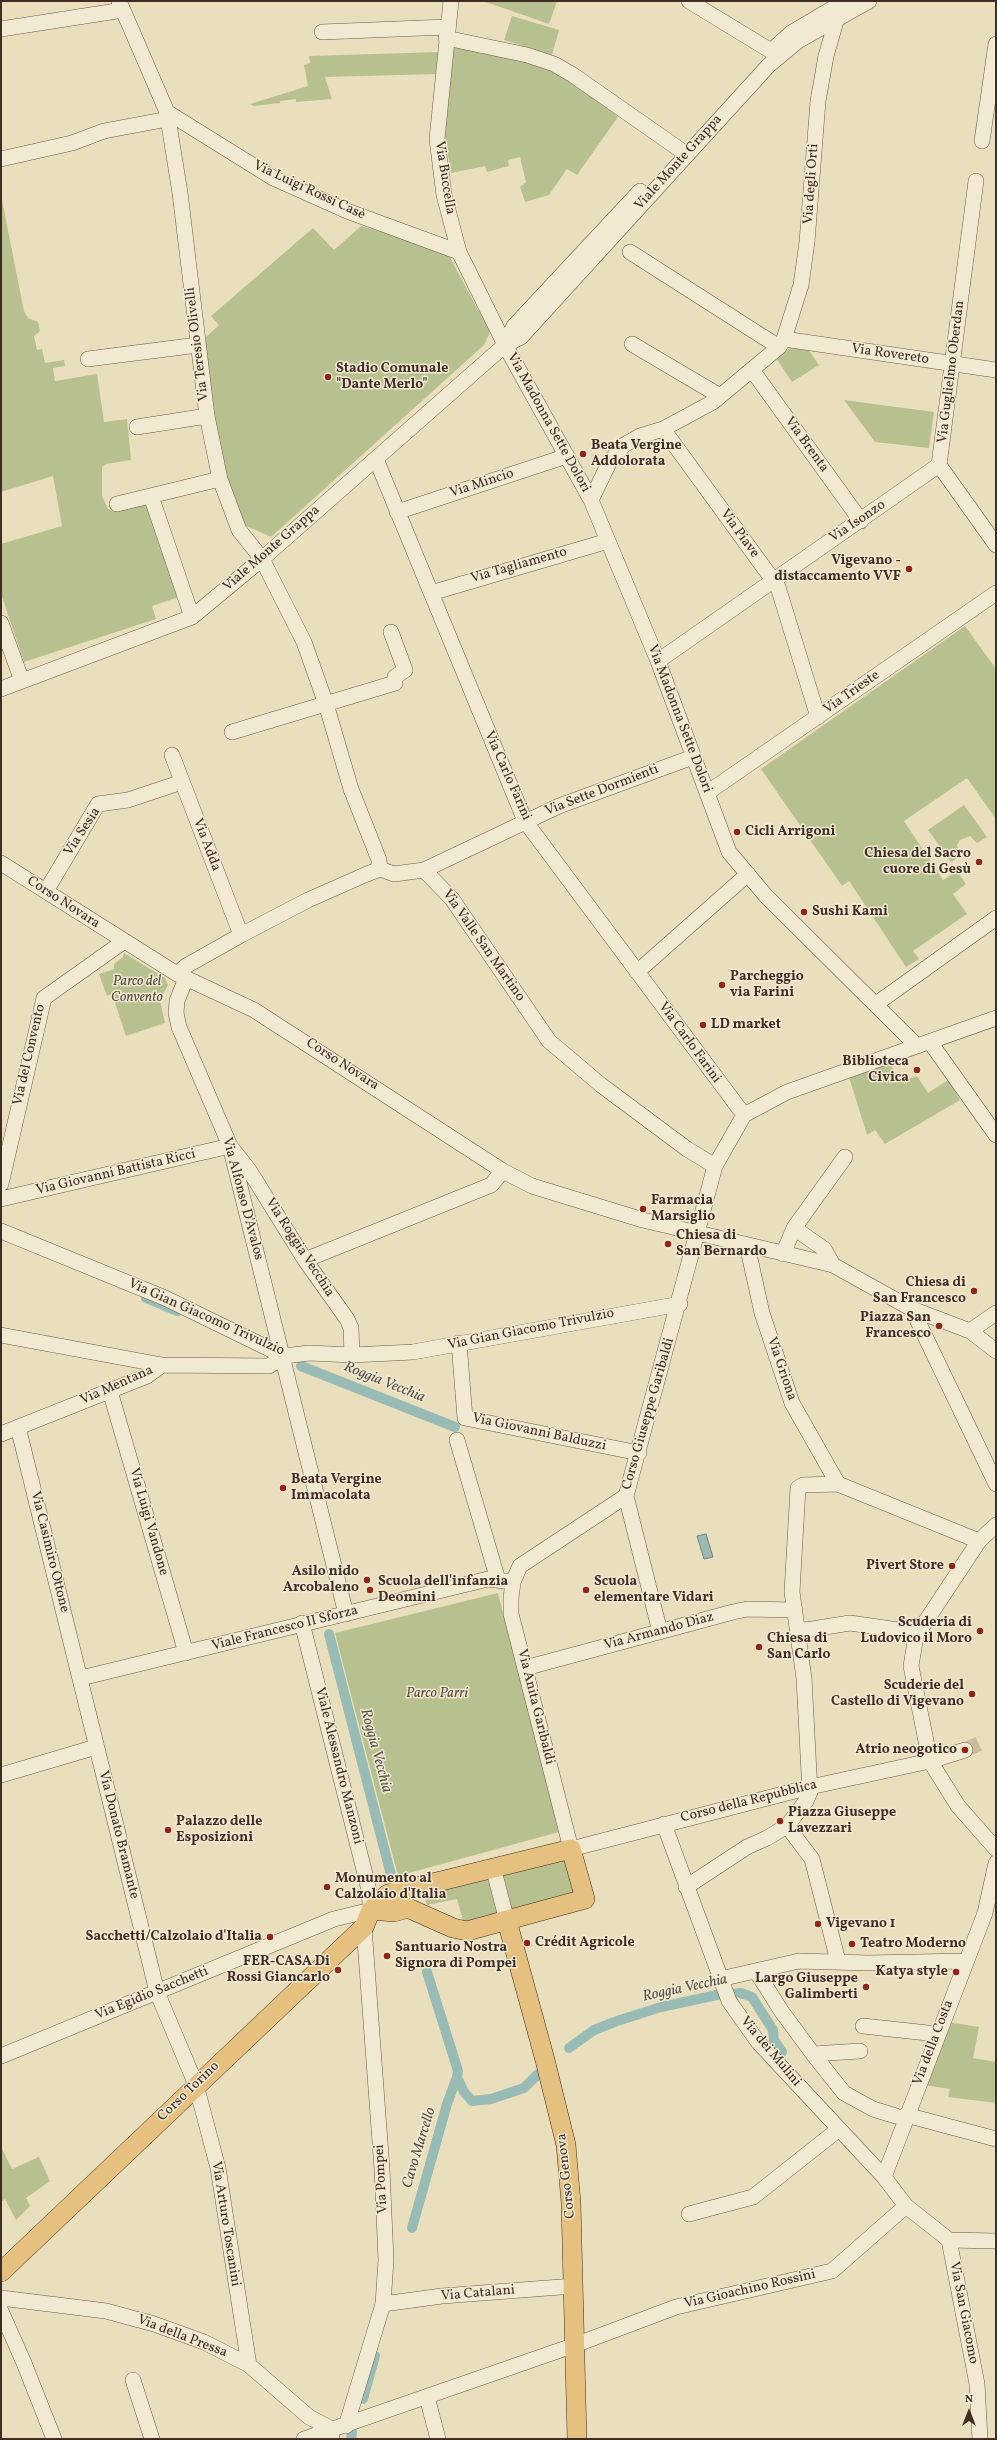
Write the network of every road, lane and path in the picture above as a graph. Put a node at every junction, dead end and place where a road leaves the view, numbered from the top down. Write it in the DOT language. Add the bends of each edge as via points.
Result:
graph roads {
  1 [pos="451,1"];
  2 [pos="688,1"];
  3 [pos="845,1"];
  4 [pos="869,1"];
  5 [pos="121,6"];
  6 [pos="837,18"];
  7 [pos="1,29"];
  8 [pos="322,32"];
  9 [pos="447,33"];
  10 [pos="996,44"];
  11 [pos="771,51"];
  12 [pos="167,115"];
  13 [pos="982,141"];
  14 [pos="679,149"];
  15 [pos="1,159"];
  16 [pos="976,181"];
  17 [pos="459,252"];
  18 [pos="630,252"];
  19 [pos="782,343"];
  20 [pos="632,344"];
  21 [pos="198,345"];
  22 [pos="505,345"];
  23 [pos="88,359"];
  24 [pos="953,364"];
  25 [pos="752,370"];
  26 [pos="996,370"];
  27 [pos="720,396"];
  28 [pos="207,416"];
  29 [pos="137,428"];
  30 [pos="663,429"];
  31 [pos="567,456"];
  32 [pos="376,459"];
  33 [pos="940,465"];
  34 [pos="220,479"];
  35 [pos="151,496"];
  36 [pos="592,500"];
  37 [pos="117,504"];
  38 [pos="397,512"];
  39 [pos="861,521"];
  40 [pos="608,541"];
  41 [pos="996,545"];
  42 [pos="262,559"];
  43 [pos="772,580"];
  44 [pos="431,593"];
  45 [pos="996,593"];
  46 [pos="192,617"];
  47 [pos="1,623"];
  48 [pos="391,632"];
  49 [pos="658,661"];
  50 [pos="22,681"];
  51 [pos="1,689"];
  52 [pos="326,704"];
  53 [pos="818,717"];
  54 [pos="232,732"];
  55 [pos="172,755"];
  56 [pos="694,757"];
  57 [pos="182,782"];
  58 [pos="708,793"];
  59 [pos="525,821"];
  60 [pos="1,863"];
  61 [pos="380,869"];
  62 [pos="424,870"];
  63 [pos="748,874"];
  64 [pos="46,891"];
  65 [pos="996,918"];
  66 [pos="241,935"];
  67 [pos="123,942"];
  68 [pos="637,972"];
  69 [pos="181,976"];
  70 [pos="876,1004"];
  71 [pos="996,1018"];
  72 [pos="923,1044"];
  73 [pos="744,1115"];
  74 [pos="996,1135"];
  75 [pos="230,1146"];
  76 [pos="845,1156"];
  77 [pos="715,1166"];
  78 [pos="503,1171"];
  79 [pos="1,1184"];
  80 [pos="1,1199"];
  81 [pos="794,1228"];
  82 [pos="1,1231"];
  83 [pos="698,1232"];
  84 [pos="747,1245"];
  85 [pos="783,1254"];
  86 [pos="305,1260"];
  87 [pos="833,1265"];
  88 [pos="680,1304"];
  89 [pos="912,1309"];
  90 [pos="996,1313"];
  91 [pos="965,1329"];
  92 [pos="1,1335"];
  93 [pos="459,1343"];
  94 [pos="996,1351"];
  95 [pos="352,1355"];
  96 [pos="284,1356"];
  97 [pos="162,1365"];
  98 [pos="110,1391"];
  99 [pos="18,1427"];
  100 [pos="1,1434"];
  101 [pos="457,1440"];
  102 [pos="639,1453"];
  103 [pos="838,1484"];
  104 [pos="996,1484"];
  105 [pos="626,1496"];
  106 [pos="996,1525"];
  107 [pos="979,1541"];
  108 [pos="520,1566"];
  109 [pos="498,1580"];
  110 [pos="513,1582"];
  111 [pos="795,1610"];
  112 [pos="346,1614"];
  113 [pos="302,1623"];
  114 [pos="798,1629"];
  115 [pos="660,1632"];
  116 [pos="916,1636"];
  117 [pos="186,1653"];
  118 [pos="525,1668"];
  119 [pos="81,1678"];
  120 [pos="96,1747"];
  121 [pos="965,1750"];
  122 [pos="930,1761"];
  123 [pos="1,1775"];
  124 [pos="810,1787"];
  125 [pos="664,1824"];
  126 [pos="789,1828"];
  127 [pos="571,1849"];
  128 [pos="996,1849"];
  129 [pos="996,1863"];
  130 [pos="493,1867"];
  131 [pos="420,1886"];
  132 [pos="686,1887"];
  133 [pos="371,1910"];
  134 [pos="421,1913"];
  135 [pos="507,1921"];
  136 [pos="364,1928"];
  137 [pos="838,1961"];
  138 [pos="965,1961"];
  139 [pos="756,1971"];
  140 [pos="724,1989"];
  141 [pos="157,1992"];
  142 [pos="863,2026"];
  143 [pos="937,2034"];
  144 [pos="860,2051"];
  145 [pos="814,2054"];
  146 [pos="1,2056"];
  147 [pos="196,2085"];
  148 [pos="901,2116"];
  149 [pos="839,2128"];
  150 [pos="996,2140"];
  151 [pos="884,2177"];
  152 [pos="906,2206"];
  153 [pos="689,2214"];
  154 [pos="949,2240"];
  155 [pos="996,2241"];
  156 [pos="1,2272"];
  157 [pos="574,2286"];
  158 [pos="1,2298"];
  159 [pos="383,2304"];
  160 [pos="1,2311"];
  161 [pos="575,2345"];
  162 [pos="249,2364"];
  163 [pos="134,2380"];
  164 [pos="427,2397"];
  165 [pos="346,2426"];
  166 [pos="331,2435"];
  167 [pos="54,2439"];
  168 [pos="152,2439"];
  169 [pos="304,2439"];
  170 [pos="438,2439"];
  171 [pos="577,2439"];
  172 [pos="980,2439"];
  1 -- 9 [label="street, Via Buccella"];
  2 -- 11 [label="street"];
  3 -- 11 [label="street, Viale Monte Grappa" via="791,33"];
  4 -- 6 [label="street, Viale Monte Grappa"];
  5 -- 7 [label="street"];
  5 -- 12 [label="street, Via Teresio Olivelli"];
  6 -- 19 [label="street, Via degli Orti" via="826,56 818,101 807,242 801,285"];
  6 -- 22 [label="street, Viale Monte Grappa" via="798,41 769,65 521,337"];
  8 -- 9 [label="street, Viale Monte Grappa"];
  9 -- 14 [label="street, Viale Monte Grappa" via="554,64"];
  9 -- 17 [label="street, Via Buccella" via="437,138 444,195"];
  10 -- 13 [label="street"];
  11 -- 14 [label="street, Viale Monte Grappa"];
  12 -- 15 [label="street" via="104,131 72,143"];
  12 -- 17 [label="street, Via Luigi Rossi Casè" via="273,178 347,211"];
  12 -- 21 [label="street, Via Teresio Olivelli" via="180,193"];
  14 -- 22 [label="street, Viale Monte Grappa" via="514,326"];
  16 -- 24 [label="street, Via Guglielmo Oberdan"];
  17 -- 22 [label="street, Via Buccella"];
  18 -- 19 [label="street"];
  19 -- 24 [label="street, Via Rovereto"];
  19 -- 25 [label="street"];
  20 -- 27 [label="street"];
  21 -- 23 [label="street"];
  21 -- 28 [label="street, Via Teresio Olivelli"];
  22 -- 31 [label="street, Via Madonna Sette Dolori"];
  22 -- 32 [label="street, Viale Monte Grappa"];
  24 -- 26 [label="street, Via Rovereto"];
  24 -- 33 [label="street, Via Guglielmo Oberdan"];
  25 -- 27 [label="street"];
  25 -- 39 [label="street, Via Brenta"];
  27 -- 30 [label="street"];
  28 -- 29 [label="street"];
  28 -- 34 [label="street, Via Teresio Olivelli"];
  30 -- 36 [label="street" via="640,436 624,445 610,461"];
  30 -- 43 [label="street, Via Piave"];
  31 -- 36 [label="street, Via Madonna Sette Dolori"];
  31 -- 38 [label="street, Via Mincio"];
  32 -- 38 [label="street, Via Carlo Farini"];
  32 -- 42 [label="street, Viale Monte Grappa"];
  33 -- 39 [label="street, Via Isonzo"];
  33 -- 41 [label="street"];
  34 -- 35 [label="street"];
  34 -- 42 [label="street, Via Teresio Olivelli" via="239,530"];
  35 -- 37 [label="street"];
  35 -- 46 [label="street"];
  36 -- 40 [label="street, Via Madonna Sette Dolori"];
  38 -- 44 [label="street, Via Carlo Farini"];
  39 -- 43 [label="street, Via Isonzo"];
  40 -- 44 [label="street, Via Tagliamento"];
  40 -- 49 [label="street, Via Madonna Sette Dolori"];
  42 -- 46 [label="street, Viale Monte Grappa"];
  42 -- 52 [label="street, Via Teresio Olivelli" via="304,642"];
  43 -- 49 [label="street, Via Isonzo"];
  43 -- 53 [label="street, Via Piave" via="778,588"];
  44 -- 59 [label="street, Via Carlo Farini"];
  45 -- 53 [label="street, Via Trieste"];
  46 -- 50 [label="street, Viale Monte Grappa"];
  47 -- 50 [label="street"];
  48 -- 52 [label="street" via="405,670 395,677 395,683"];
  49 -- 56 [label="street, Via Madonna Sette Dolori"];
  50 -- 51 [label="street, Viale Monte Grappa"];
  52 -- 54 [label="street"];
  52 -- 61 [label="street, Via Teresio Olivelli" via="351,789 379,860"];
  53 -- 58 [label="street, Via Trieste"];
  55 -- 57 [label="street, Via Adda"];
  56 -- 58 [label="street, Via Madonna Sette Dolori"];
  56 -- 59 [label="street, Via Sette Dormienti"];
  57 -- 64 [label="street, Via Sesia" via="128,800 98,804"];
  57 -- 66 [label="street, Via Adda"];
  58 -- 63 [label="street, Via Madonna Sette Dolori" via="729,852"];
  59 -- 62 [label="street, Via Sette Dormienti"];
  59 -- 68 [label="street, Via Carlo Farini"];
  60 -- 64 [label="street, Corso Novara"];
  61 -- 62 [label="street" via="394,874"];
  61 -- 66 [label="street" via="308,900"];
  62 -- 77 [label="street, Via Valle San Martino" via="452,899 549,1041 601,1085 687,1149"];
  63 -- 68 [label="street"];
  63 -- 70 [label="street, Via Madonna Sette Dolori" via="766,896"];
  64 -- 67 [label="street, Corso Novara"];
  65 -- 70 [label="street"];
  66 -- 69 [label="street" via="186,966"];
  67 -- 69 [label="street, Corso Novara"];
  67 -- 79 [label="street, Via del Convento" via="44,998"];
  68 -- 73 [label="street, Via Carlo Farini"];
  69 -- 75 [label="street, Via Alfonso D'Avalos" via="176,1013 179,1027"];
  69 -- 78 [label="street, Corso Novara" via="254,1010"];
  70 -- 72 [label="street, Via Madonna Sette Dolori"];
  71 -- 72 [label="street"];
  72 -- 73 [label="street" via="786,1092"];
  72 -- 74 [label="street, Via Madonna Sette Dolori"];
  73 -- 77 [label="street, Corso Giuseppe Garibaldi"];
  75 -- 80 [label="street, Via Giovanni Battista Ricci"];
  75 -- 86 [label="street, Via Roggia Vecchia" via="249,1170"];
  75 -- 96 [label="street, Via Alfonso D'Avalos"];
  76 -- 81 [label="street"];
  77 -- 83 [label="street, Corso Giuseppe Garibaldi"];
  78 -- 83 [label="street, Corso Novara" via="532,1186 556,1194 643,1220"];
  78 -- 86 [label="street" via="491,1184"];
  81 -- 85 [label="street"];
  81 -- 87 [label="street" via="824,1249"];
  82 -- 96 [label="street, Via Gian Giacomo Trivulzio" via="164,1298"];
  83 -- 84 [label="street, Corso Novara"];
  83 -- 88 [label="street, Corso Giuseppe Garibaldi"];
  84 -- 85 [label="street, Corso Novara"];
  84 -- 103 [label="street, Via Griona" via="762,1313 792,1403"];
  85 -- 87 [label="street, Corso Novara"];
  86 -- 95 [label="street, Via Roggia Vecchia" via="347,1319 351,1328"];
  87 -- 89 [label="street"];
  88 -- 93 [label="street, Via Gian Giacomo Trivulzio"];
  88 -- 102 [label="street, Corso Giuseppe Garibaldi"];
  89 -- 91 [label="street"];
  89 -- 104 [label="street"];
  90 -- 91 [label="street"];
  91 -- 94 [label="street"];
  92 -- 97 [label="street"];
  93 -- 95 [label="street, Via Gian Giacomo Trivulzio" via="413,1352"];
  93 -- 102 [label="street, Via Giovanni Balduzzi" via="465,1418"];
  95 -- 96 [label="street, Via Gian Giacomo Trivulzio" via="309,1353"];
  96 -- 97 [label="street, Via Mentana" via="269,1366"];
  96 -- 112 [label="street, Via Alfonso D'Avalos"];
  97 -- 98 [label="street, Via Mentana" via="146,1376"];
  98 -- 99 [label="street, Via Mentana"];
  98 -- 117 [label="street, Via Luigi Vandone"];
  99 -- 100 [label="street, Via Mentana"];
  99 -- 119 [label="street, Via Casimiro Ottone"];
  101 -- 109 [label="street"];
  102 -- 105 [label="street, Corso Giuseppe Garibaldi"];
  103 -- 107 [label="street"];
  103 -- 111 [label="street" via="802,1484 798,1488 792,1564"];
  105 -- 108 [label="street, Corso Giuseppe Garibaldi"];
  105 -- 115 [label="street"];
  106 -- 107 [label="street"];
  107 -- 116 [label="street"];
  108 -- 110 [label="street, Via Anita Garibaldi"];
  109 -- 110 [label="street, Viale Francesco II Sforza"];
  109 -- 112 [label="street, Viale Francesco II Sforza" via="488,1580"];
  110 -- 118 [label="street, Via Anita Garibaldi" via="511,1614"];
  111 -- 114 [label="street"];
  111 -- 115 [label="street, Via Armando Diaz" via="747,1609"];
  112 -- 113 [label="street, Viale Francesco II Sforza"];
  113 -- 117 [label="street, Viale Francesco II Sforza"];
  113 -- 133 [label="street, Viale Alessandro Manzoni" via="368,1886"];
  114 -- 116 [label="street" via="850,1623"];
  114 -- 124 [label="street" via="804,1678"];
  115 -- 118 [label="street, Via Armando Diaz"];
  116 -- 122 [label="street" via="911,1656 912,1682"];
  117 -- 119 [label="street, Viale Francesco II Sforza"];
  118 -- 127 [label="street, Via Anita Garibaldi"];
  119 -- 120 [label="street, Via Donato Bramante"];
  120 -- 123 [label="street"];
  120 -- 141 [label="street, Via Donato Bramante"];
  121 -- 122 [label="street, Corso della Repubblica"];
  122 -- 124 [label="street, Corso della Repubblica"];
  122 -- 128 [label="street" via="958,1806"];
  124 -- 125 [label="street, Corso della Repubblica"];
  124 -- 126 [label="street" via="806,1801"];
  125 -- 127 [label="street, Corso della Repubblica"];
  125 -- 132 [label="street, Via dei Mulini"];
  126 -- 132 [label="street" via="747,1847"];
  126 -- 137 [label="street" via="812,1859"];
  127 -- 130 [label="main road"];
  127 -- 135 [label="main road" via="585,1899"];
  129 -- 138 [label="street, Via della Costa" via="984,1913"];
  130 -- 131 [label="main road"];
  130 -- 135 [label="street"];
  131 -- 133 [label="main road" via="388,1894"];
  131 -- 134 [label="main road" via="416,1897"];
  132 -- 140 [label="street, Via dei Mulini"];
  133 -- 134 [label="main road" via="394,1912 408,1908"];
  133 -- 136 [label="main road, Corso Torino"];
  133 -- 141 [label="street, Via Egidio Sacchetti" via="334,1919"];
  134 -- 135 [label="main road" via="467,1931"];
  135 -- 157 [label="main road, Corso Genova" via="566,2145"];
  136 -- 147 [label="main road, Corso Torino"];
  136 -- 159 [label="street, Via Pompei" via="382,2169 386,2260"];
  137 -- 138 [label="street"];
  137 -- 139 [label="street" via="799,1961"];
  138 -- 143 [label="street, Via della Costa"];
  139 -- 140 [label="street"];
  139 -- 145 [label="street" via="782,2012"];
  140 -- 149 [label="street, Via dei Mulini" via="758,2042"];
  141 -- 146 [label="street, Via Egidio Sacchetti"];
  141 -- 147 [label="street, Via Donato Bramante"];
  142 -- 143 [label="street"];
  143 -- 148 [label="street, Via della Costa"];
  144 -- 145 [label="street"];
  145 -- 148 [label="street" via="844,2093 873,2109"];
  147 -- 156 [label="main road, Corso Torino"];
  147 -- 162 [label="street, Via Arturo Toscanini" via="218,2168"];
  148 -- 150 [label="street"];
  148 -- 151 [label="street, Via della Costa"];
  149 -- 151 [label="street, Via dei Mulini"];
  149 -- 153 [label="street" via="753,2197"];
  151 -- 152 [label="street, Via dei Mulini"];
  152 -- 154 [label="street"];
  152 -- 161 [label="street, Via Gioachino Rossini" via="832,2271 676,2307"];
  154 -- 155 [label="street"];
  154 -- 172 [label="street, Via San Giacomo" via="977,2384"];
  157 -- 159 [label="street, Via Catalani" via="442,2296"];
  157 -- 161 [label="main road, Corso Genova"];
  158 -- 162 [label="street, Via della Pressa" via="106,2311 154,2324 204,2342"];
  159 -- 165 [label="street, Via Pompei"];
  160 -- 167 [label="street"];
  161 -- 164 [label="street"];
  161 -- 171 [label="main road, Corso Genova"];
  162 -- 166 [label="street, Via della Pressa" via="309,2417 320,2422"];
  163 -- 168 [label="street"];
  164 -- 165 [label="street"];
  164 -- 170 [label="street"];
  165 -- 166 [label="street"];
  166 -- 169 [label="street"];
}
